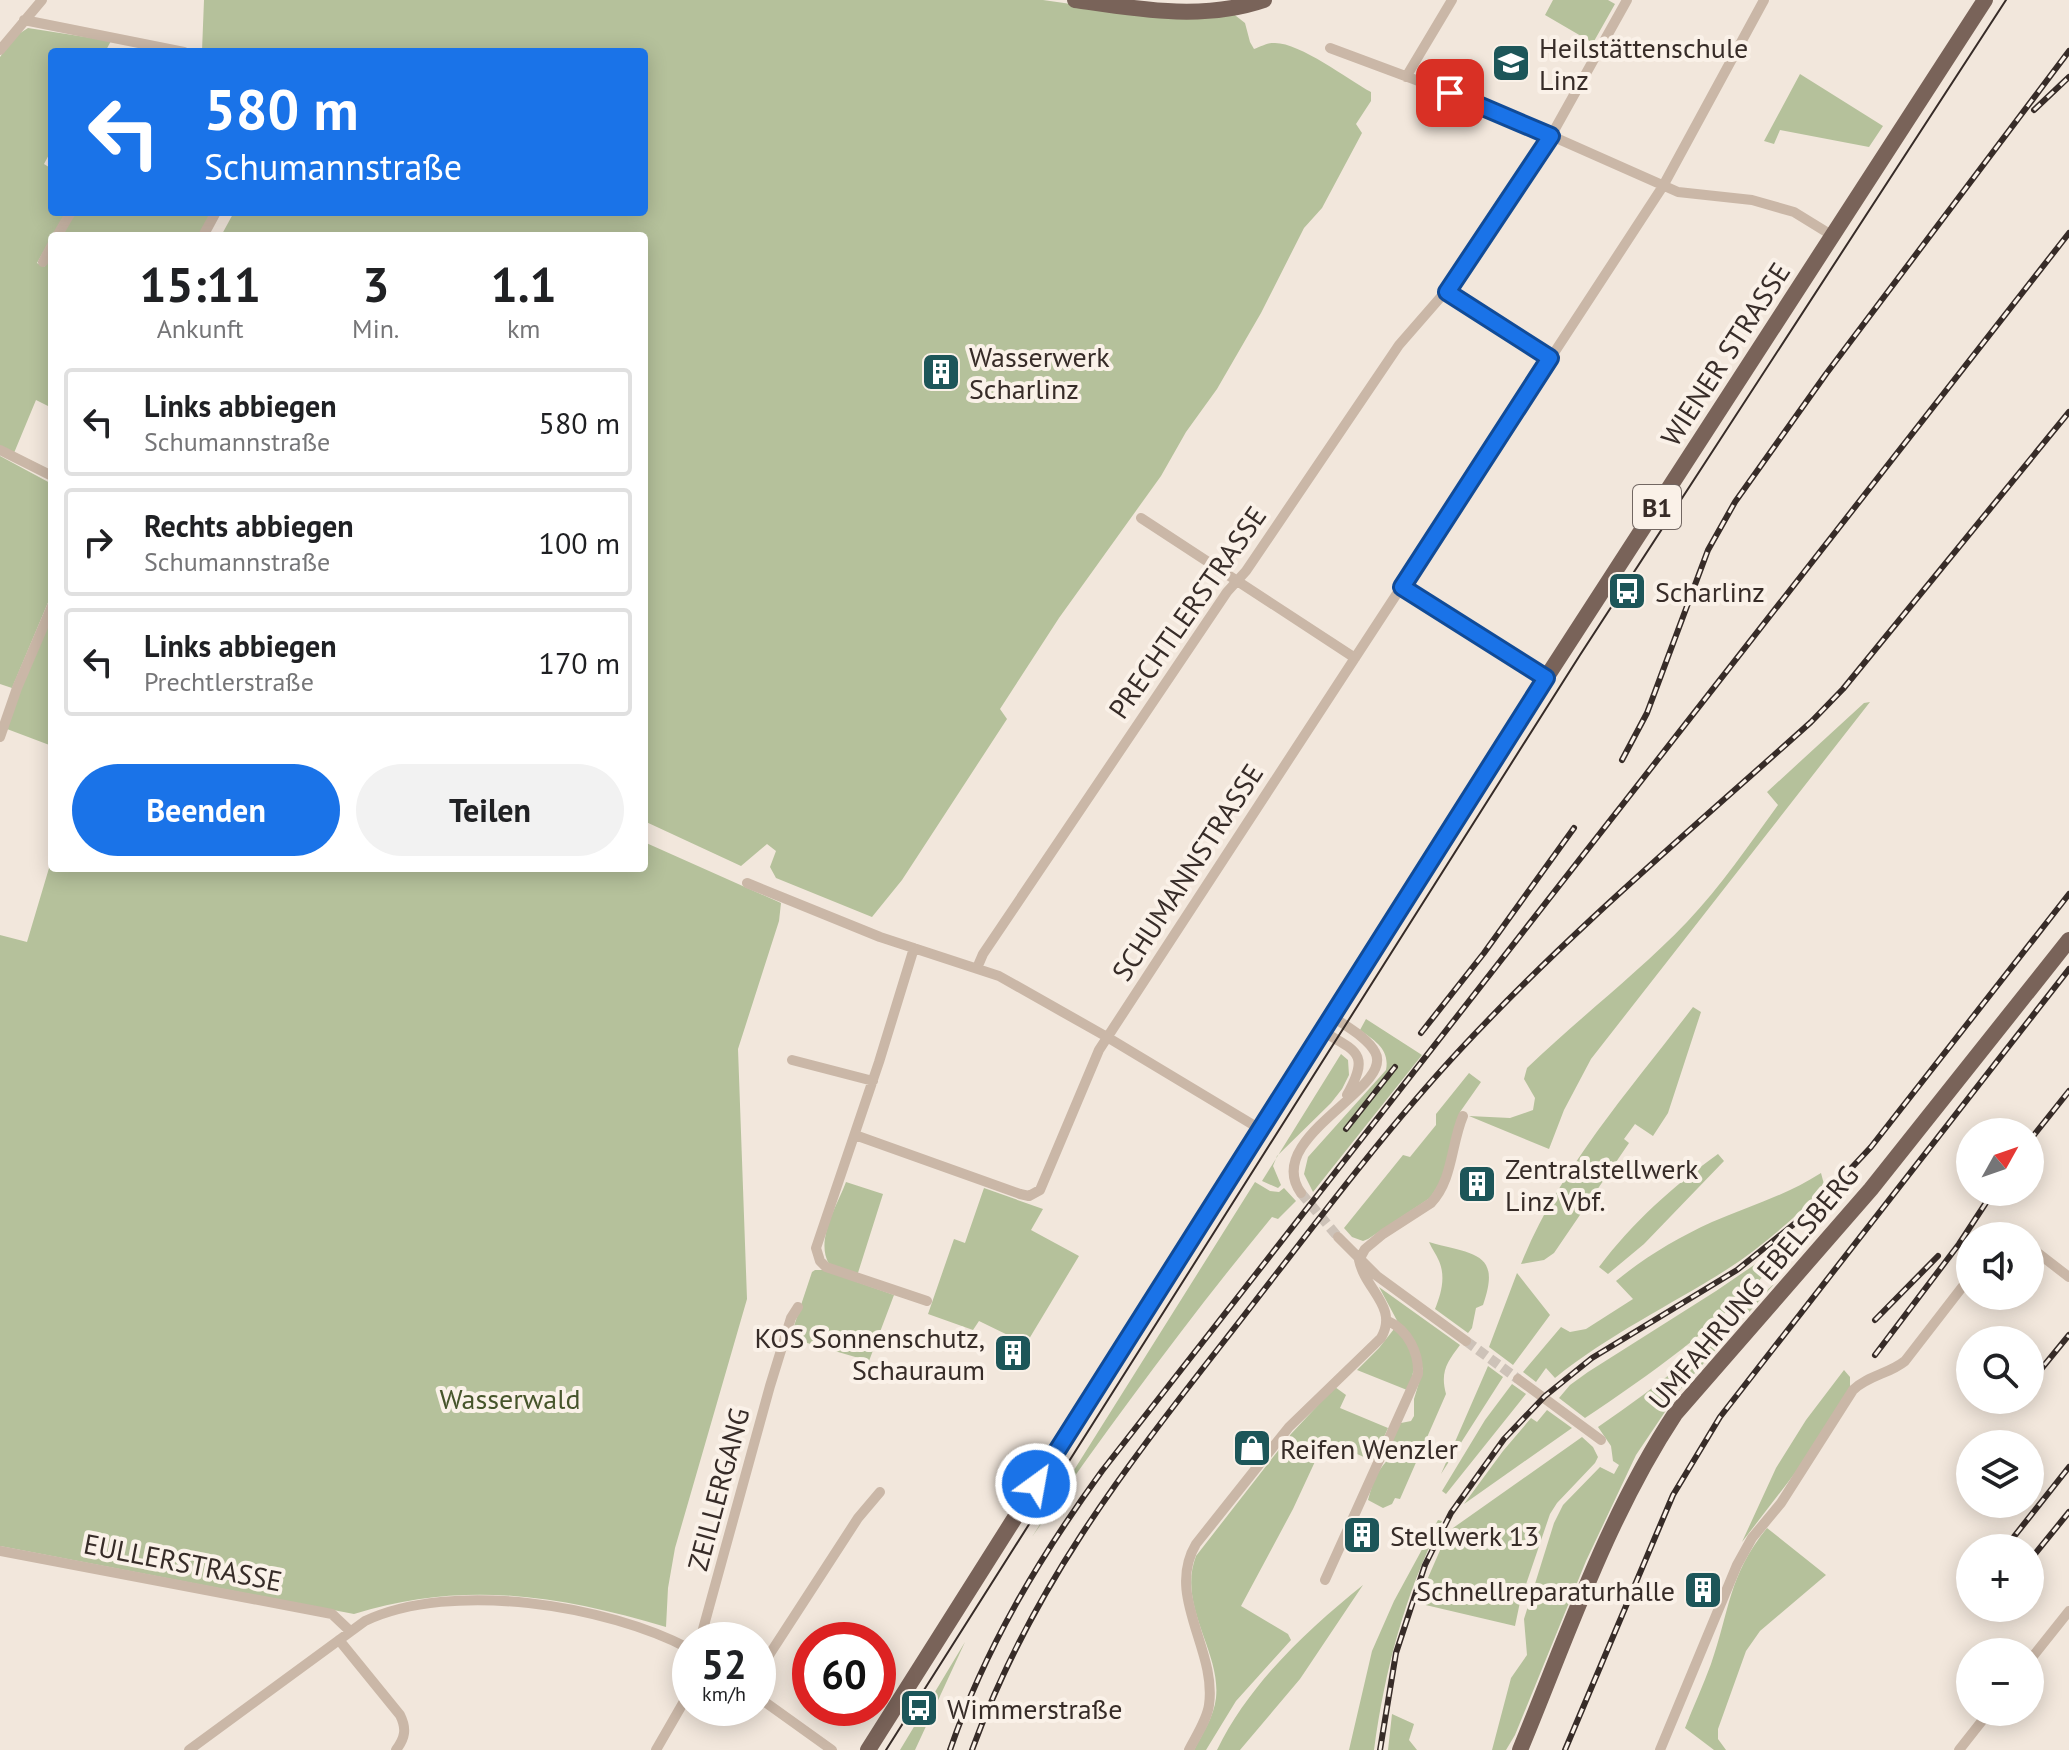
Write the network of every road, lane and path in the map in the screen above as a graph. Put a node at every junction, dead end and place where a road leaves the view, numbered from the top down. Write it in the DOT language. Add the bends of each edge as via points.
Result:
graph roads {
  1 [pos="42,0"];
  2 [pos="1075,0"];
  3 [pos="1264,0"];
  4 [pos="1452,0"];
  5 [pos="1627,0"];
  6 [pos="1764,0"];
  7 [pos="1985,0"];
  8 [pos="24,20"];
  9 [pos="155,48"];
  10 [pos="1330,48"];
  11 [pos="0,50"];
  12 [pos="1406,77"];
  13 [pos="1551,136"];
  14 [pos="1663,186"];
  15 [pos="1833,236"];
  16 [pos="48,253"];
  17 [pos="43,262"];
  18 [pos="1447,292"];
  19 [pos="1550,358"];
  20 [pos="0,450"];
  21 [pos="48,474"];
  22 [pos="1141,518"];
  23 [pos="1237,581"];
  24 [pos="1402,587"];
  25 [pos="48,615"];
  26 [pos="1355,658"];
  27 [pos="1546,678"];
  28 [pos="0,736"];
  29 [pos="747,883"];
  30 [pos="2069,940"];
  31 [pos="914,948"];
  32 [pos="977,968"];
  33 [pos="1332,1016"];
  34 [pos="1322,1031"];
  35 [pos="1107,1037"];
  36 [pos="792,1060"];
  37 [pos="873,1081"];
  38 [pos="1343,1104"];
  39 [pos="1463,1116"];
  40 [pos="1260,1129"];
  41 [pos="855,1135"];
  42 [pos="1301,1193"];
  43 [pos="1338,1237"];
  44 [pos="2044,1258"];
  45 [pos="1359,1260"];
  46 [pos="2069,1277"];
  47 [pos="1956,1295"];
  48 [pos="927,1301"];
  49 [pos="798,1307"];
  50 [pos="1388,1321"];
  51 [pos="1466,1341"];
  52 [pos="1518,1379"];
  53 [pos="1601,1440"];
  54 [pos="880,1492"];
  55 [pos="0,1551"];
  56 [pos="1325,1580"];
  57 [pos="2069,1611"];
  58 [pos="705,1622"];
  59 [pos="350,1631"];
  60 [pos="339,1640"];
  61 [pos="672,1641"];
  62 [pos="2044,1642"];
  63 [pos="776,1644"];
  64 [pos="776,1710"];
  65 [pos="672,1722"];
  66 [pos="1978,1726"];
  67 [pos="189,1750"];
  68 [pos="396,1750"];
  69 [pos="656,1750"];
  70 [pos="832,1750"];
  71 [pos="868,1750"];
  72 [pos="1189,1750"];
  73 [pos="1520,1750"];
  74 [pos="1660,1750"];
  75 [pos="1959,1750"];
  1 -- 8 [label="street"];
  2 -- 3 [label="main road" via="1175,12"];
  4 -- 12 [label="street"];
  5 -- 13 [label="street, PRECHTLERSTRASSE"];
  6 -- 14 [label="street, SCHUMANNSTRASSE"];
  7 -- 15 [label="main road, WIENER STRASSE / B1"];
  8 -- 9 [label="street"];
  8 -- 11 [label="street"];
  10 -- 12 [label="street"];
  12 -- 13 [label="street"];
  13 -- 14 [label="street"];
  13 -- 18 [label="street, PRECHTLERSTRASSE"];
  14 -- 15 [label="street" via="1794,212"];
  14 -- 19 [label="street, SCHUMANNSTRASSE"];
  15 -- 27 [label="main road, WIENER STRASSE / B1"];
  16 -- 17 [label="street"];
  18 -- 19 [label="street"];
  18 -- 23 [label="street, PRECHTLERSTRASSE" via="1399,345"];
  19 -- 24 [label="street, SCHUMANNSTRASSE"];
  20 -- 21 [label="street"];
  22 -- 23 [label="street"];
  23 -- 26 [label="street"];
  23 -- 32 [label="street, PRECHTLERSTRASSE"];
  24 -- 26 [label="street, SCHUMANNSTRASSE"];
  24 -- 27 [label="street"];
  25 -- 28 [label="street"];
  26 -- 35 [label="street, SCHUMANNSTRASSE"];
  27 -- 33 [label="main road, WIENER STRASSE / B1"];
  29 -- 31 [label="street"];
  30 -- 73 [label="main road, UMFAHRUNG EBELSBERG" via="1871,1189 1675,1414 1621,1511"];
  31 -- 32 [label="street"];
  31 -- 37 [label="street"];
  32 -- 35 [label="street"];
  33 -- 34 [label="main road, WIENER STRASSE / B1"];
  33 -- 38 [label="street" via="1377,1057 1375,1070"];
  34 -- 38 [label="street" via="1360,1061"];
  34 -- 40 [label="main road, WIENER STRASSE / B1"];
  35 -- 40 [label="street"];
  35 -- 41 [label="street, SCHUMANNSTRASSE" via="1035,1194 1020,1194"];
  36 -- 37 [label="street"];
  37 -- 41 [label="street"];
  38 -- 42 [label="street" via="1296,1155 1294,1179"];
  39 -- 45 [label="street" via="1438,1196 1372,1243"];
  40 -- 71 [label="main road, WIENER STRASSE / B1"];
  41 -- 48 [label="street" via="817,1254 836,1272"];
  43 -- 45 [label="street"];
  44 -- 46 [label="street"];
  45 -- 50 [label="street"];
  45 -- 51 [label="street"];
  47 -- 74 [label="street" via="1905,1361 1853,1390 1793,1486 1752,1538"];
  49 -- 58 [label="street, ZEILLERGANG" via="774,1373"];
  50 -- 56 [label="street" via="1414,1349 1418,1374"];
  50 -- 72 [label="street" via="1372,1348 1289,1427 1188,1557 1187,1595 1210,1689 1209,1708"];
  52 -- 53 [label="street"];
  54 -- 63 [label="street"];
  55 -- 59 [label="street, EULLERSTRASSE" via="332,1614"];
  57 -- 62 [label="street"];
  59 -- 60 [label="street"];
  59 -- 61 [label="street" via="381,1613 403,1608 506,1601 607,1617"];
  60 -- 67 [label="street"];
  60 -- 68 [label="street" via="400,1715 405,1729"];
  64 -- 70 [label="street"];
  65 -- 69 [label="street"];
  66 -- 75 [label="street"];
}
